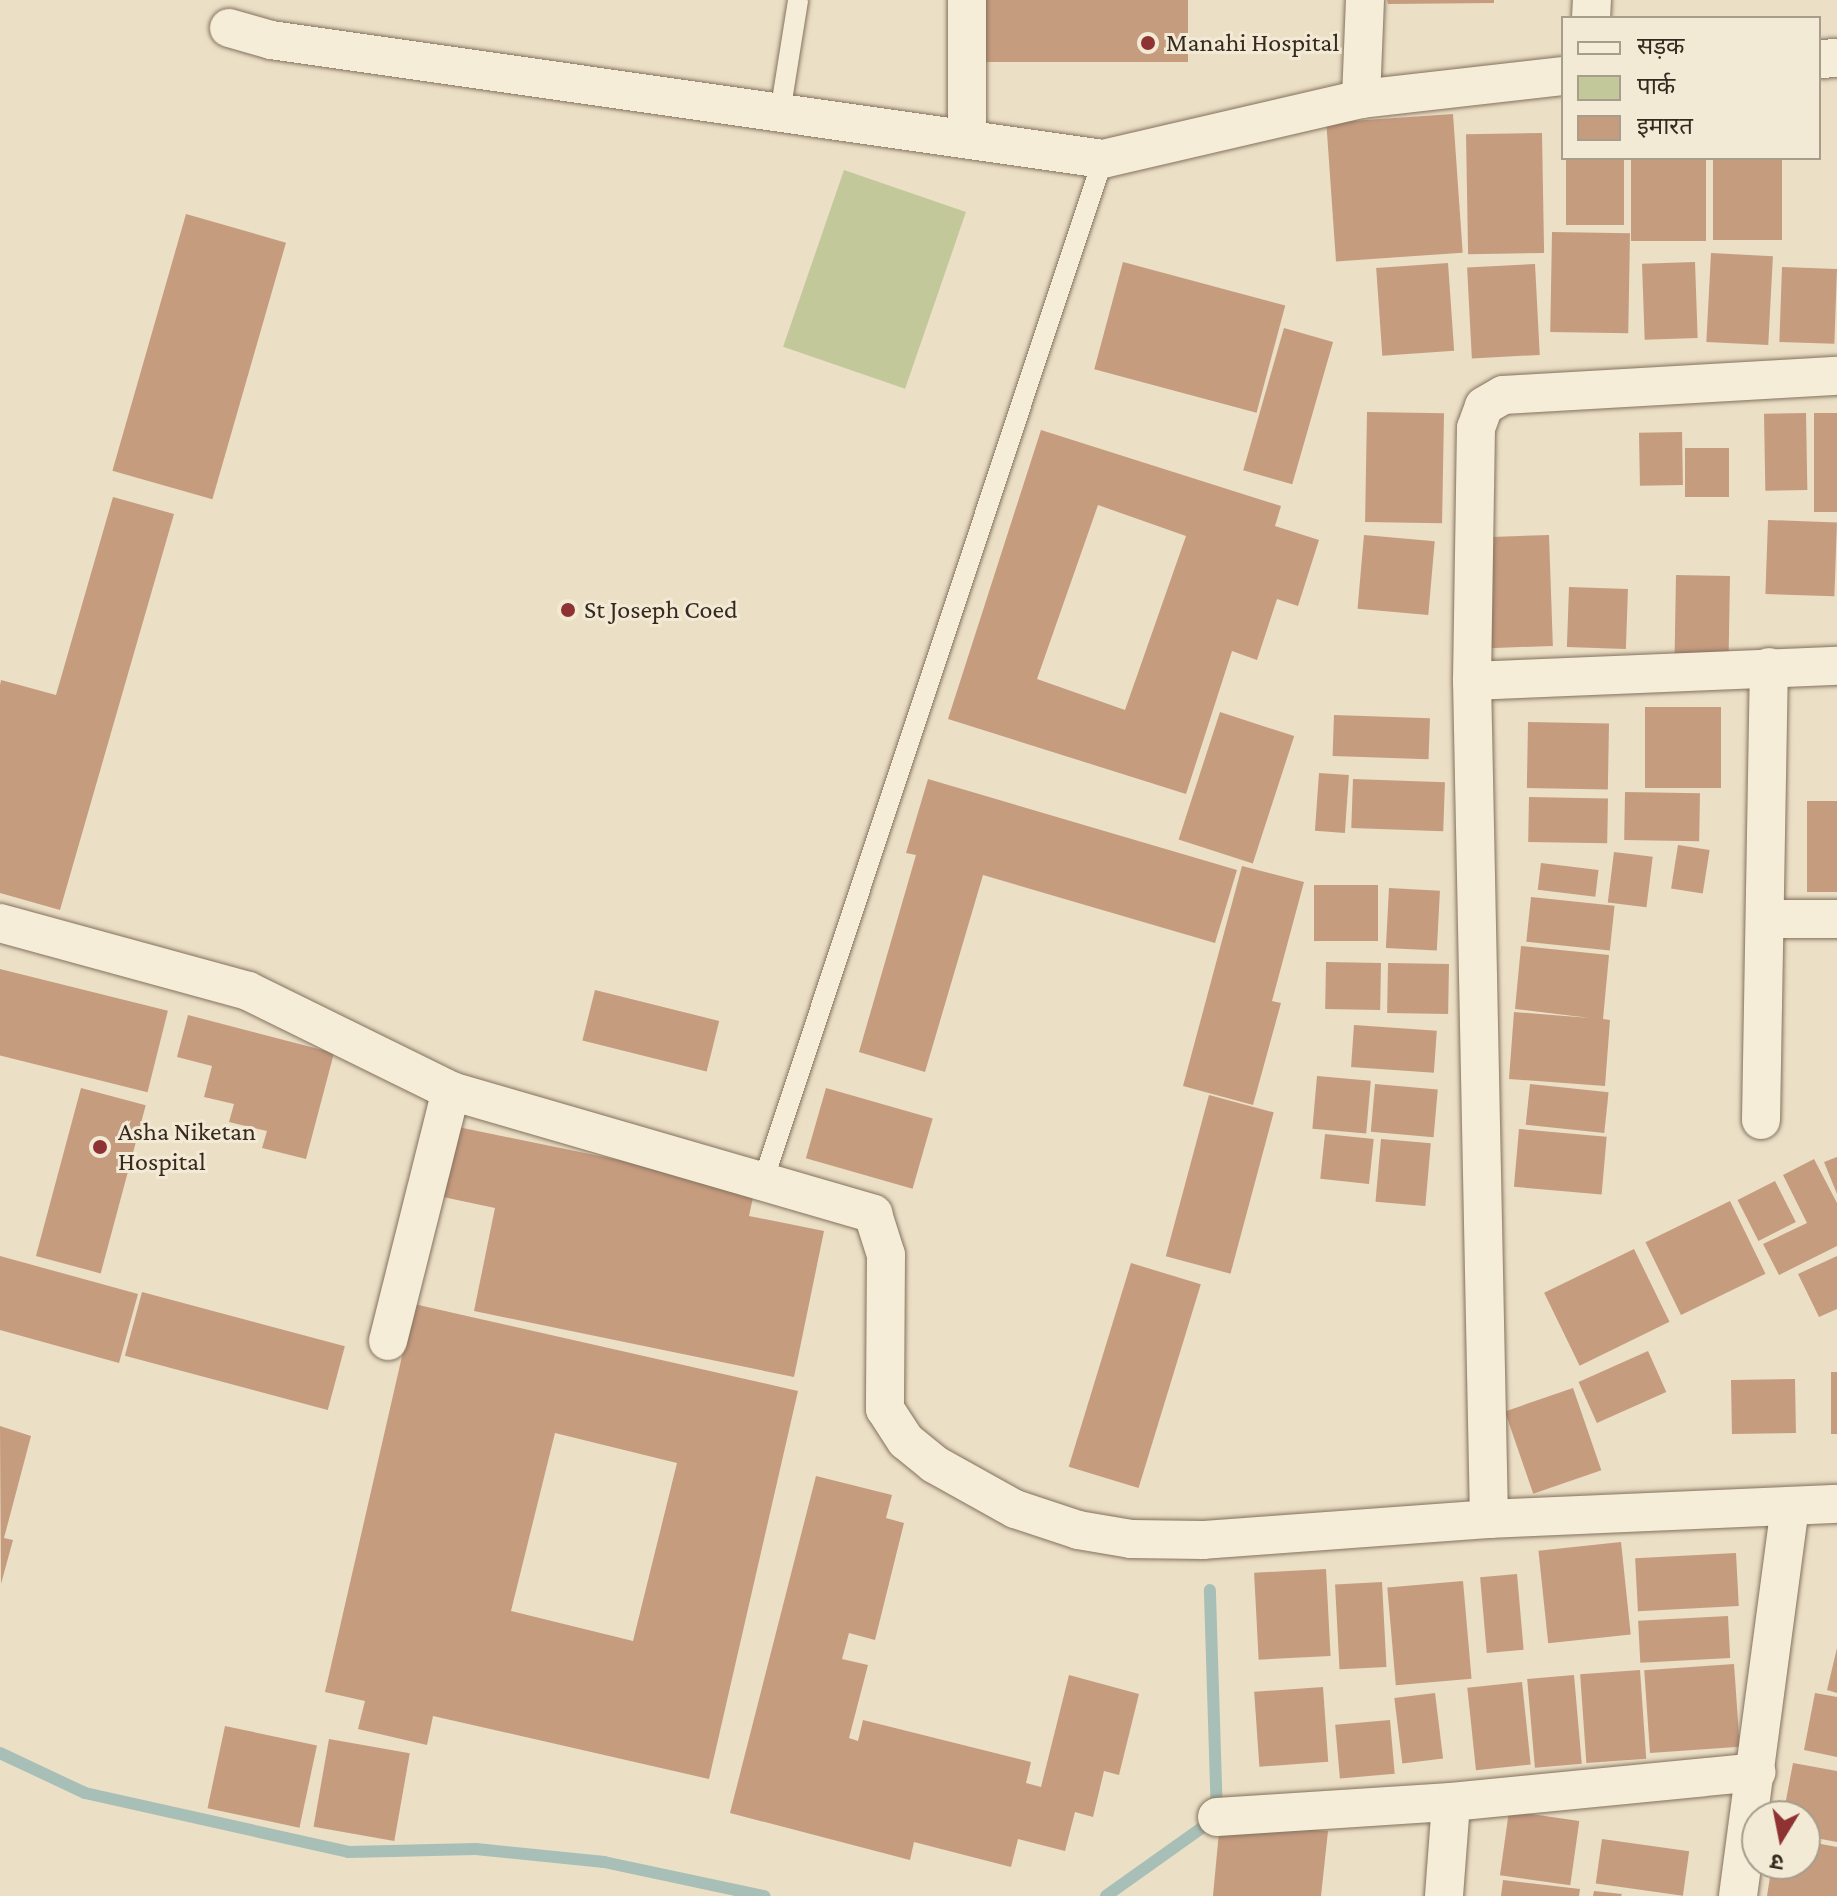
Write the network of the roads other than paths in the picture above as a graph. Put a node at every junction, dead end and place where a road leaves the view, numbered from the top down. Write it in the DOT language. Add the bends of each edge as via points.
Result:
graph roads {
  1 [pos="798,0"];
  2 [pos="967,0"];
  3 [pos="1365,0"];
  4 [pos="229,28"];
  5 [pos="1561,76"];
  6 [pos="1361,99"];
  7 [pos="780,113"];
  8 [pos="967,139"];
  9 [pos="1103,159"];
  10 [pos="1837,376"];
  11 [pos="1837,666"];
  12 [pos="1769,667"];
  13 [pos="1472,681"];
  14 [pos="1767,919"];
  15 [pos="1837,919"];
  16 [pos="0,923"];
  17 [pos="451,1091"];
  18 [pos="1761,1120"];
  19 [pos="763,1181"];
  20 [pos="388,1341"];
  21 [pos="1837,1504"];
  22 [pos="1790,1506"];
  23 [pos="1489,1519"];
  24 [pos="1757,1772"];
  25 [pos="1451,1802"];
  26 [pos="1217,1817"];
  27 [pos="1444,1896"];
  28 [pos="1738,1896"];
  1 -- 7 [label="lane"];
  2 -- 8 [label="street"];
  3 -- 6 [label="street"];
  4 -- 7 [label="street" via="271,40"];
  5 -- 6 [label="street"];
  6 -- 9 [label="street"];
  7 -- 8 [label="street"];
  8 -- 9 [label="street"];
  9 -- 19 [label="lane"];
  10 -- 13 [label="street" via="1503,395 1484,406 1476,428"];
  11 -- 12 [label="street"];
  12 -- 13 [label="street"];
  12 -- 14 [label="street"];
  13 -- 23 [label="street"];
  14 -- 15 [label="street"];
  14 -- 18 [label="street"];
  16 -- 17 [label="street" via="248,991"];
  17 -- 19 [label="street"];
  17 -- 20 [label="street"];
  19 -- 23 [label="street" via="873,1214 886,1255 885,1409 906,1441 934,1464 1015,1509 1078,1530 1131,1539 1203,1540"];
  21 -- 22 [label="street"];
  22 -- 23 [label="street"];
  22 -- 24 [label="street"];
  24 -- 25 [label="street"];
  24 -- 28 [label="street"];
  25 -- 26 [label="street"];
  25 -- 27 [label="street"];
}
